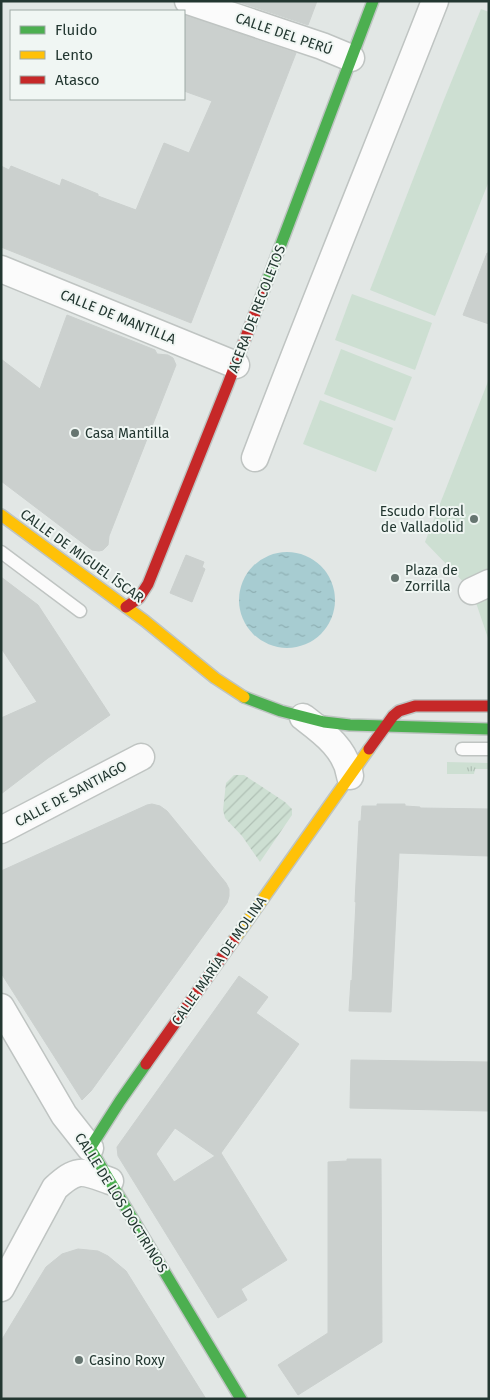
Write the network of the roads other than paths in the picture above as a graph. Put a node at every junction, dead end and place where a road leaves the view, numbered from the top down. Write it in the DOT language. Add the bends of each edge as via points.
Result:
graph roads {
  1 [pos="188,1"];
  2 [pos="373,1"];
  3 [pos="435,1"];
  4 [pos="351,58"];
  5 [pos="1,269"];
  6 [pos="236,365"];
  7 [pos="255,458"];
  8 [pos="1,515"];
  9 [pos="1,552"];
  10 [pos="126,607"];
  11 [pos="80,611"];
  12 [pos="489,706"];
  13 [pos="303,717"];
  14 [pos="386,726"];
  15 [pos="489,729"];
  16 [pos="462,749"];
  17 [pos="489,749"];
  18 [pos="141,758"];
  19 [pos="350,776"];
  20 [pos="1,830"];
  21 [pos="1,1008"];
  22 [pos="90,1148"];
  23 [pos="110,1181"];
  24 [pos="1,1288"];
  25 [pos="241,1399"];
  1 -- 4 [label="street, CALLE DEL PERÚ"];
  2 -- 4 [label="street, ACERA DE RECOLETOS"];
  3 -- 7 [label="street"];
  4 -- 6 [label="street, ACERA DE RECOLETOS"];
  5 -- 6 [label="street, CALLE DE MANTILLA"];
  6 -- 10 [label="street, ACERA DE RECOLETOS" via="144,593"];
  8 -- 10 [label="street, CALLE DE MIGUEL ÍSCAR"];
  9 -- 11 [label="lane"];
  10 -- 13 [label="street, CALLE DE MIGUEL ÍSCAR" via="215,678 247,699"];
  12 -- 14 [label="street, CALLE MARÍA DE MOLINA" via="415,706 399,711"];
  13 -- 14 [label="street" via="350,725"];
  13 -- 19 [label="street" via="322,731 344,755"];
  14 -- 15 [label="street"];
  14 -- 19 [label="street, CALLE MARÍA DE MOLINA"];
  16 -- 17 [label="lane"];
  18 -- 20 [label="street, CALLE DE SANTIAGO"];
  19 -- 22 [label="street, CALLE MARÍA DE MOLINA"];
  21 -- 22 [label="street, CALLE DE LOS DOCTRINOS" via="64,1114"];
  22 -- 23 [label="street, CALLE DE LOS DOCTRINOS"];
  23 -- 24 [label="street" via="80,1172 67,1177 55,1188"];
  23 -- 25 [label="street, CALLE DE LOS DOCTRINOS"];
}
